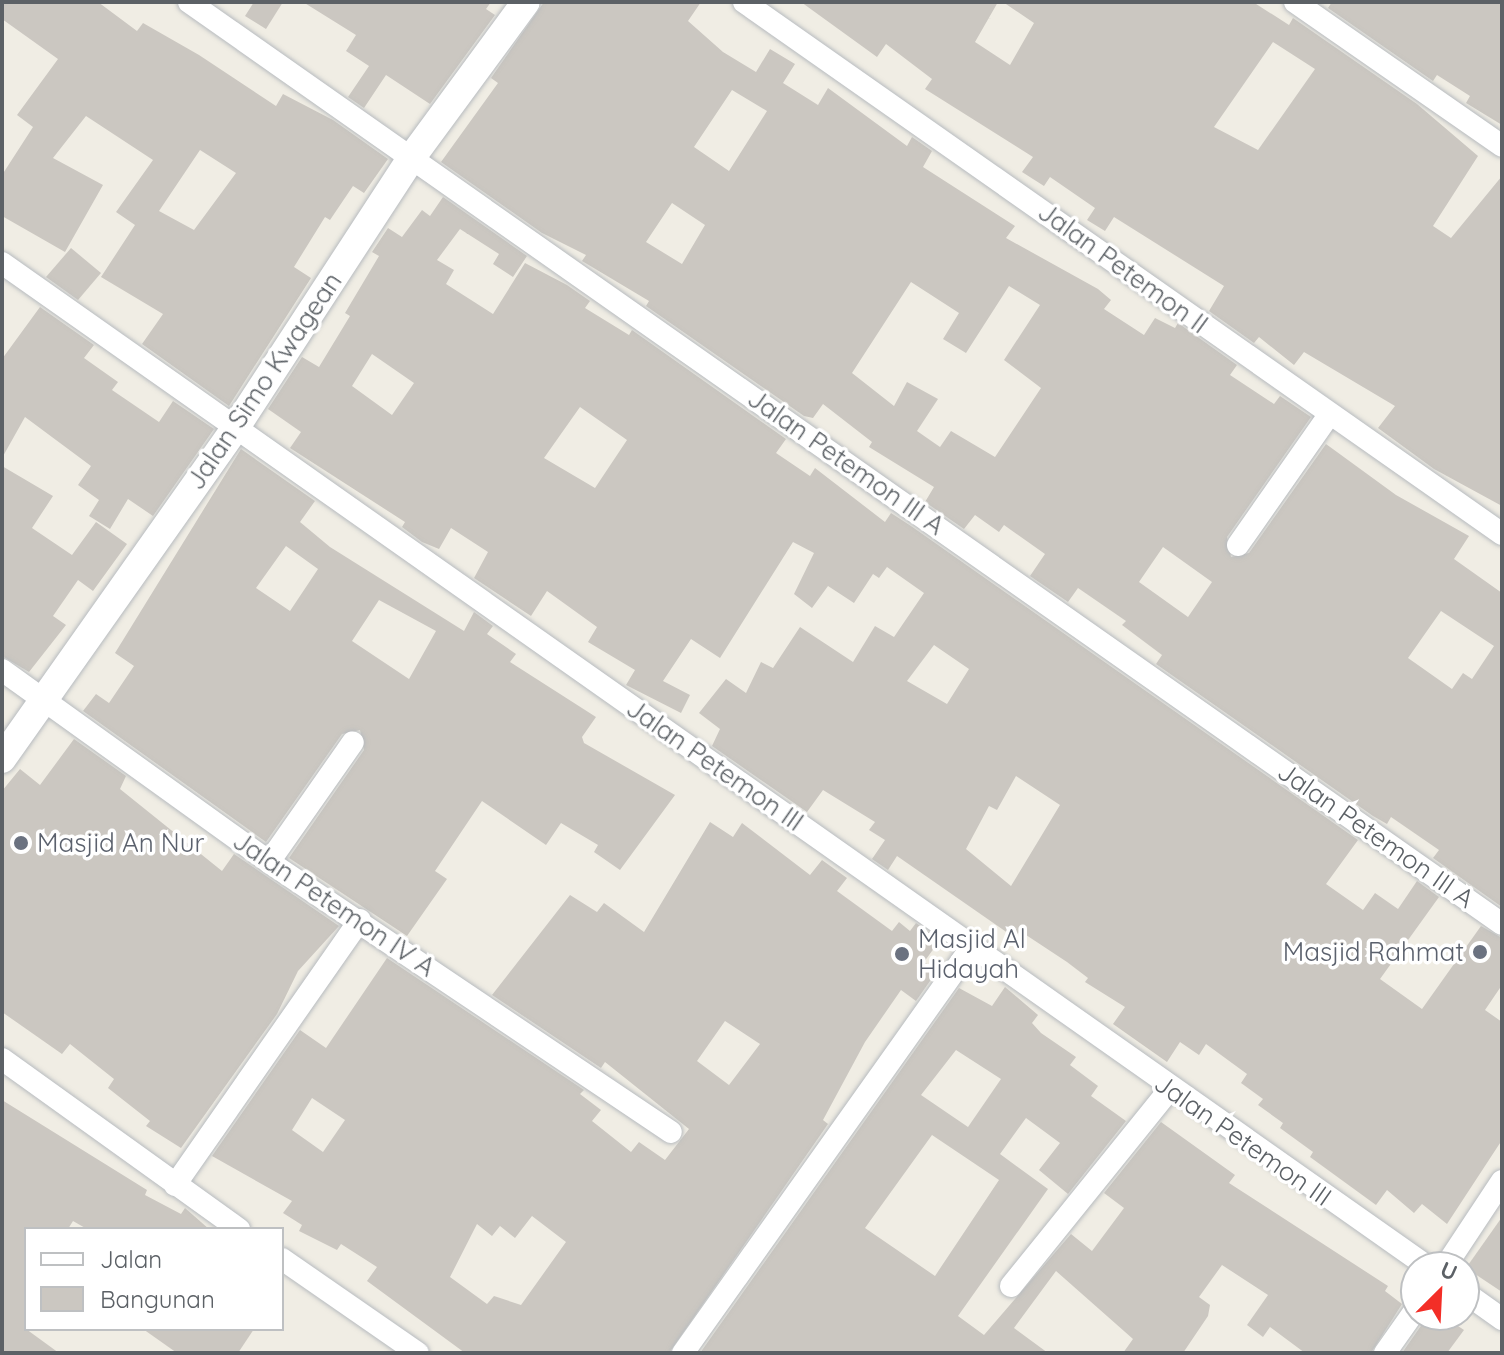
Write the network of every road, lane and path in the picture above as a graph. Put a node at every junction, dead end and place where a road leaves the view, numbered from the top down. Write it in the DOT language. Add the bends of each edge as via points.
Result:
graph roads {
  1 [pos="189,2"];
  2 [pos="526,2"];
  3 [pos="744,2"];
  4 [pos="1295,2"];
  5 [pos="1502,146"];
  6 [pos="412,157"];
  7 [pos="2,263"];
  8 [pos="1329,415"];
  9 [pos="236,427"];
  10 [pos="1502,534"];
  11 [pos="1238,545"];
  12 [pos="2,670"];
  13 [pos="44,700"];
  14 [pos="353,742"];
  15 [pos="2,759"];
  16 [pos="269,862"];
  17 [pos="360,920"];
  18 [pos="1502,924"];
  19 [pos="972,946"];
  20 [pos="2,1059"];
  21 [pos="1169,1090"];
  22 [pos="671,1132"];
  23 [pos="1502,1181"];
  24 [pos="175,1185"];
  25 [pos="236,1227"];
  26 [pos="1405,1251"];
  27 [pos="1456,1251"];
  28 [pos="284,1260"];
  29 [pos="1011,1286"];
  30 [pos="1480,1303"];
  31 [pos="1502,1319"];
  32 [pos="1400,1331"];
  33 [pos="418,1353"];
  34 [pos="683,1353"];
  35 [pos="1385,1353"];
  1 -- 6 [label="street, Jalan Petemon III A"];
  2 -- 6 [label="street, Jalan Simo Kwagean"];
  3 -- 8 [label="street, Jalan Petemon II"];
  4 -- 5 [label="street"];
  6 -- 9 [label="street, Jalan Simo Kwagean"];
  6 -- 18 [label="street, Jalan Petemon III A"];
  7 -- 9 [label="street, Jalan Petemon III"];
  8 -- 10 [label="street, Jalan Petemon II"];
  8 -- 11 [label="street"];
  9 -- 13 [label="street, Jalan Simo Kwagean"];
  9 -- 19 [label="street, Jalan Petemon III"];
  12 -- 13 [label="street, Jalan Petemon IV A"];
  13 -- 15 [label="street, Jalan Simo Kwagean"];
  13 -- 16 [label="street, Jalan Petemon IV A"];
  14 -- 16 [label="street"];
  16 -- 17 [label="street, Jalan Petemon IV A"];
  17 -- 22 [label="street, Jalan Petemon IV A"];
  17 -- 24 [label="street"];
  19 -- 21 [label="street, Jalan Petemon III"];
  19 -- 34 [label="street"];
  20 -- 24 [label="street"];
  21 -- 26 [label="street, Jalan Petemon III"];
  21 -- 29 [label="street"];
  23 -- 27 [label="street"];
  24 -- 25 [label="street"];
  28 -- 33 [label="street"];
  30 -- 31 [label="street"];
  32 -- 35 [label="street"];
}
